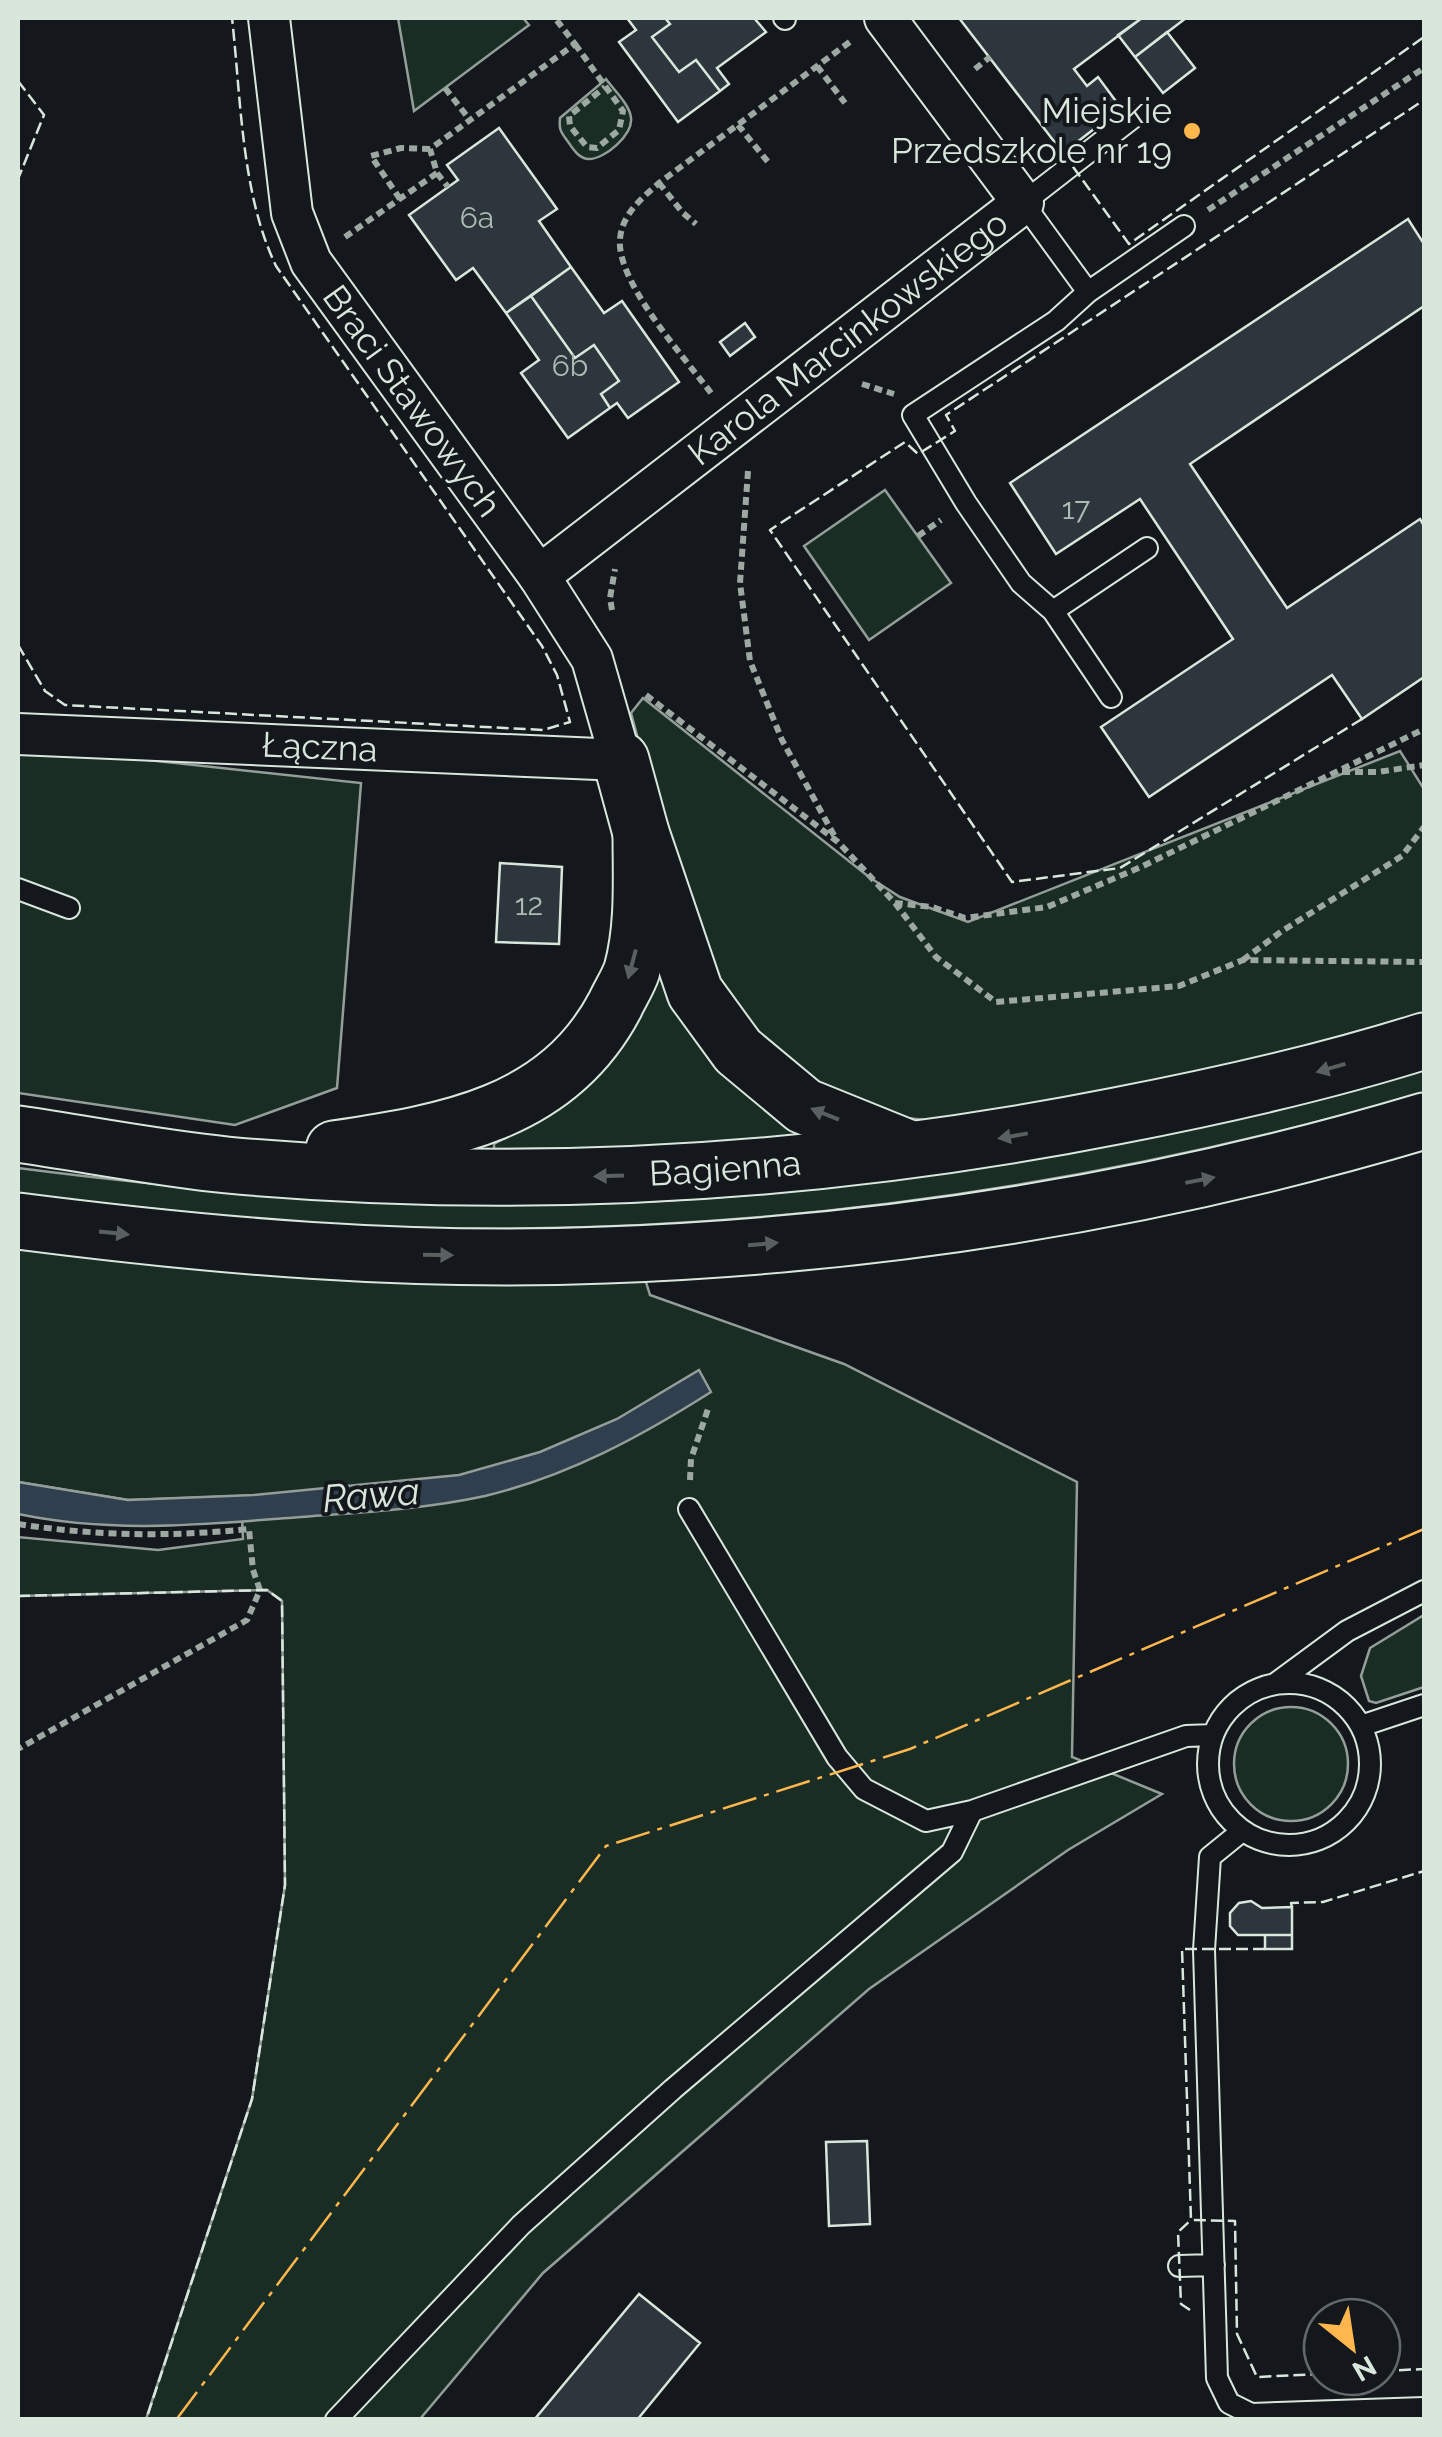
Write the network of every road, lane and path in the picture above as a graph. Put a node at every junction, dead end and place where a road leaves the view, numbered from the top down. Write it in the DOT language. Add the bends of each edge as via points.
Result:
graph roads {
  1 [pos="269,18"];
  2 [pos="555,18"];
  3 [pos="875,25"];
  4 [pos="575,44"];
  5 [pos="990,57"];
  6 [pos="817,66"];
  7 [pos="1424,68"];
  8 [pos="972,71"];
  9 [pos="604,87"];
  10 [pos="445,88"];
  11 [pos="846,103"];
  12 [pos="1135,116"];
  13 [pos="470,120"];
  14 [pos="738,124"];
  15 [pos="430,150"];
  16 [pos="768,162"];
  17 [pos="438,173"];
  18 [pos="659,182"];
  19 [pos="448,188"];
  20 [pos="400,199"];
  21 [pos="1023,203"];
  22 [pos="696,224"];
  23 [pos="1184,226"];
  24 [pos="335,244"];
  25 [pos="1088,292"];
  26 [pos="877,372"];
  27 [pos="862,384"];
  28 [pos="848,394"];
  29 [pos="718,402"];
  30 [pos="890,406"];
  31 [pos="762,460"];
  32 [pos="748,471"];
  33 [pos="735,481"];
  34 [pos="1147,548"];
  35 [pos="622,555"];
  36 [pos="539,576"];
  37 [pos="1052,612"];
  38 [pos="613,619"];
  39 [pos="633,691"];
  40 [pos="1111,696"];
  41 [pos="1424,730"];
  42 [pos="18,734"];
  43 [pos="621,760"];
  44 [pos="1424,765"];
  45 [pos="1335,772"];
  46 [pos="1424,826"];
  47 [pos="642,833"];
  48 [pos="838,842"];
  49 [pos="18,890"];
  50 [pos="895,904"];
  51 [pos="69,908"];
  52 [pos="1243,960"];
  53 [pos="1424,962"];
  54 [pos="1424,1041"];
  55 [pos="1424,1121"];
  56 [pos="18,1134"];
  57 [pos="916,1150"];
  58 [pos="224,1164"];
  59 [pos="18,1221"];
  60 [pos="708,1409"];
  61 [pos="689,1509"];
  62 [pos="18,1524"];
  63 [pos="1424,1591"];
  64 [pos="1275,1684"];
  65 [pos="1424,1705"];
  66 [pos="1361,1726"];
  67 [pos="1213,1735"];
  68 [pos="18,1749"];
  69 [pos="972,1811"];
  70 [pos="1242,1831"];
  71 [pos="1214,2265"];
  72 [pos="1179,2266"];
  73 [pos="1424,2408"];
  74 [pos="1251,2417"];
  75 [pos="336,2420"];
  1 -- 36 [label="street, Braci Stawowych" via="292,212 311,262"];
  2 -- 4 [label="path"];
  3 -- 6 [label="path"];
  3 -- 21 [label="street, Karola Marcinkowskiego"];
  4 -- 9 [label="path"];
  4 -- 13 [label="path"];
  5 -- 8 [label="path"];
  6 -- 11 [label="path"];
  6 -- 14 [label="path"];
  7 -- 23 [label="path"];
  9 -- 9 [label="path" via="623,111 619,130 598,148 587,147 569,116"];
  10 -- 13 [label="path"];
  12 -- 21 [label="lane"];
  13 -- 15 [label="path"];
  14 -- 16 [label="path"];
  14 -- 18 [label="path"];
  15 -- 17 [label="path"];
  15 -- 20 [label="path" via="372,156"];
  17 -- 19 [label="path"];
  17 -- 20 [label="path"];
  18 -- 22 [label="path"];
  18 -- 29 [label="path" via="632,206 620,236 621,266"];
  20 -- 24 [label="path"];
  21 -- 25 [label="lane"];
  21 -- 36 [label="street, Karola Marcinkowskiego"];
  23 -- 25 [label="lane"];
  25 -- 37 [label="lane" via="1056,321 913,415 1021,583"];
  26 -- 27 [label="path"];
  27 -- 28 [label="path"];
  27 -- 30 [label="path" via="904,397"];
  31 -- 32 [label="path"];
  32 -- 33 [label="path"];
  32 -- 48 [label="path" via="740,584 750,661 782,740"];
  34 -- 37 [label="lane"];
  35 -- 38 [label="path" via="614,569"];
  36 -- 43 [label="street, Braci Stawowych" via="592,659"];
  37 -- 40 [label="lane"];
  39 -- 48 [label="path" via="649,696"];
  41 -- 45 [label="path"];
  42 -- 43 [label="street, Łączna"];
  43 -- 47 [label="main road"];
  44 -- 45 [label="path"];
  45 -- 50 [label="path" via="1048,907 965,918"];
  46 -- 52 [label="path" via="1402,856"];
  57 -- 47 [label="main road, one-way" via="804,1106 738,1051 694,992"];
  47 -- 58 [label="main road, one-way" via="641,921 631,974 602,1028 560,1076 496,1113 426,1135"];
  48 -- 50 [label="path"];
  49 -- 51 [label="lane"];
  50 -- 52 [label="path" via="936,957 996,1002 1179,986"];
  52 -- 53 [label="path"];
  54 -- 57 [label="main road, Bagienna, one-way" via="1205,1099"];
  59 -- 55 [label="main road, one-way" via="353,1253 682,1252 866,1234 1104,1199 1228,1174"];
  56 -- 58 [label="main road, Bagienna"];
  57 -- 58 [label="main road, Bagienna, one-way" via="741,1169 532,1179"];
  60 -- 61 [label="path" via="691,1459"];
  61 -- 69 [label="lane" via="837,1757 864,1789 926,1820"];
  62 -- 68 [label="path" via="164,1536 248,1529 260,1590 247,1620"];
  63 -- 64 [label="lane" via="1347,1632"];
  64 -- 66 [label="lane" via="1325,1692"];
  64 -- 67 [label="lane" via="1228,1711"];
  65 -- 66 [label="lane"];
  66 -- 70 [label="lane" via="1370,1752 1369,1779 1343,1826 1294,1846"];
  67 -- 69 [label="lane" via="1186,1736"];
  67 -- 70 [label="lane" via="1211,1788"];
  69 -- 75 [label="lane" via="952,1852 521,2226"];
  70 -- 71 [label="lane" via="1210,1856 1204,1950"];
  71 -- 72 [label="lane"];
  71 -- 74 [label="lane" via="1217,2378 1229,2402"];
  73 -- 74 [label="lane"];
}
